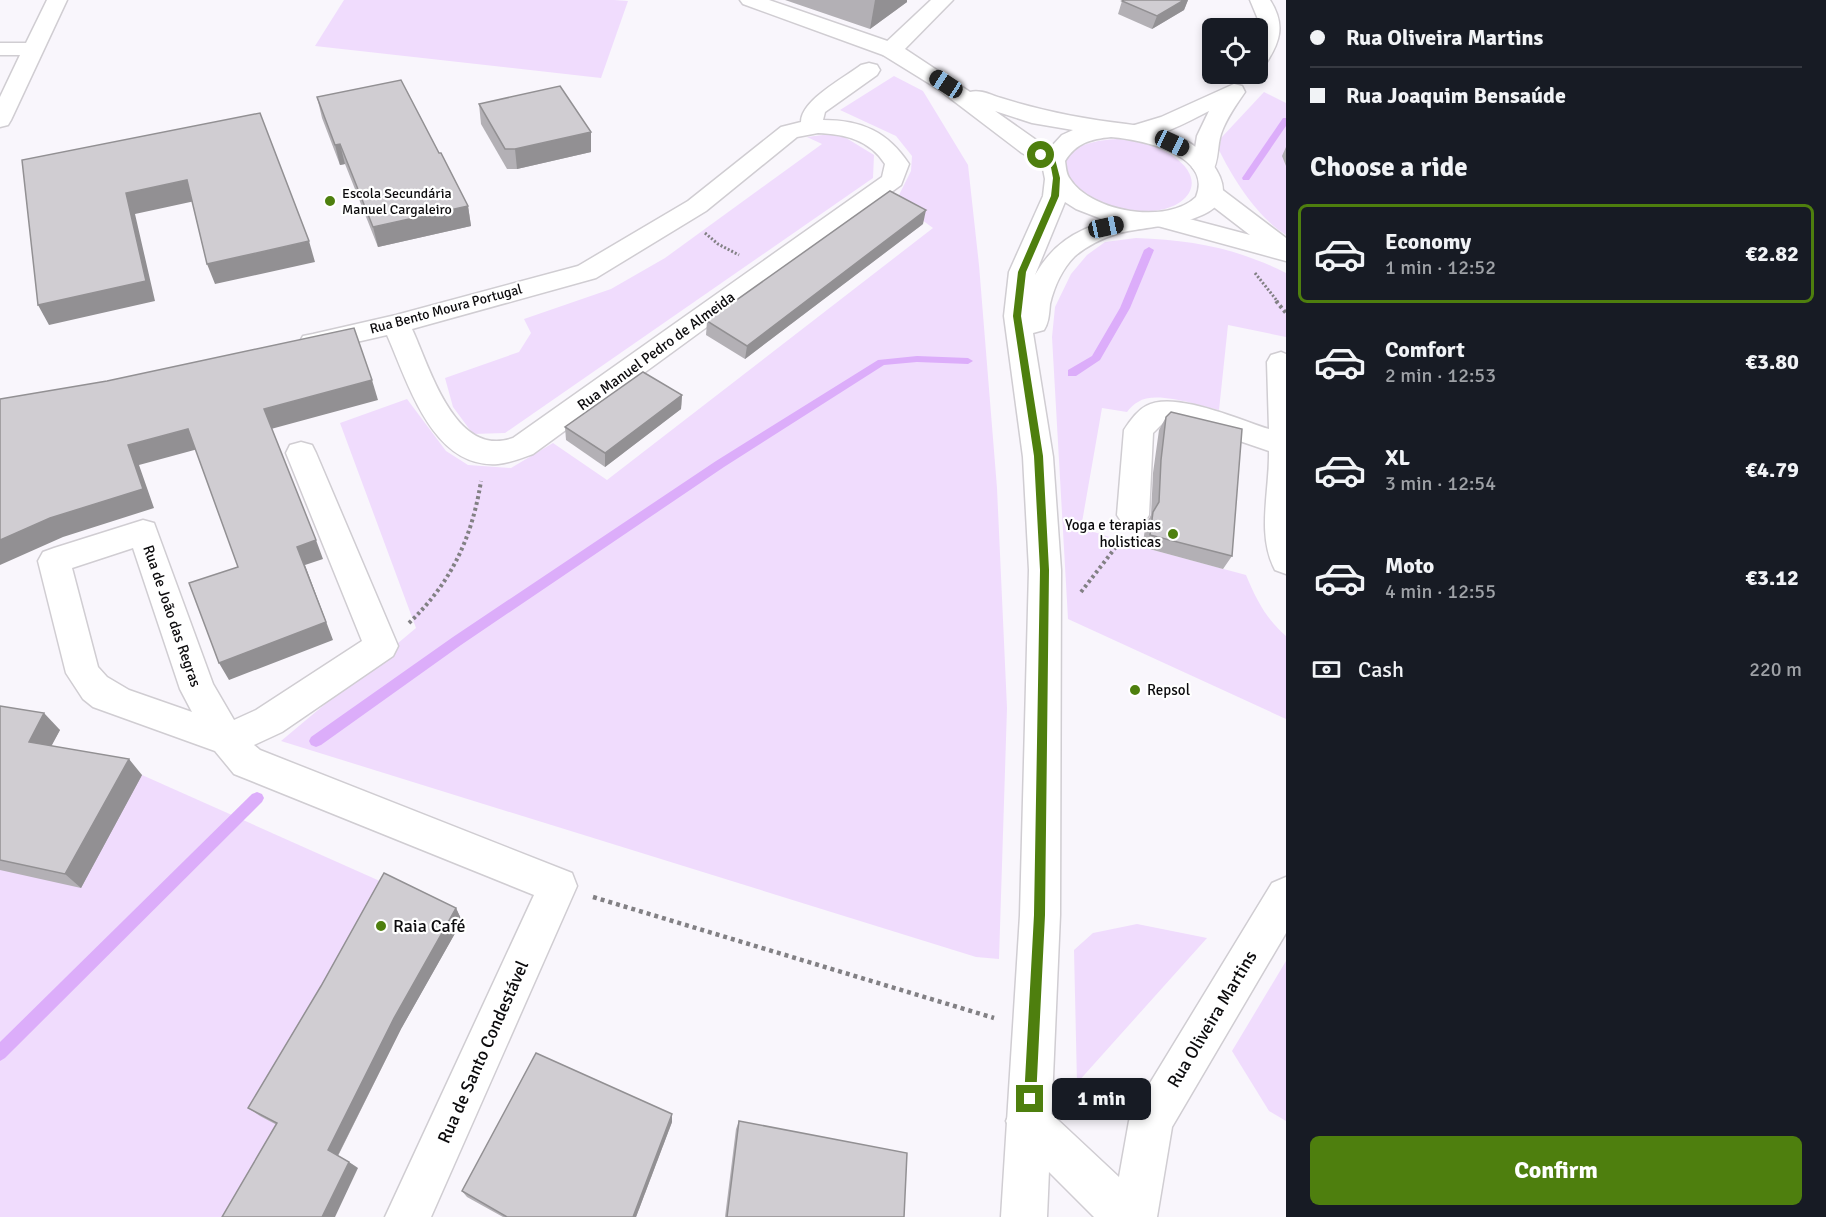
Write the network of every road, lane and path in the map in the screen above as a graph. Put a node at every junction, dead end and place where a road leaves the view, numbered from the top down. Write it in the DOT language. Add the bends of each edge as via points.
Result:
graph roads {
  1 [pos="57,0"];
  2 [pos="750,0"];
  3 [pos="915,0"];
  4 [pos="1260,0"];
  5 [pos="939,4"];
  6 [pos="1268,41"];
  7 [pos="0,49"];
  8 [pos="35,49"];
  9 [pos="891,50"];
  10 [pos="869,70"];
  11 [pos="946,84"];
  12 [pos="1237,84"];
  13 [pos="1240,84"];
  14 [pos="0,120"];
  15 [pos="812,126"];
  16 [pos="852,129"];
  17 [pos="1111,130"];
  18 [pos="1136,132"];
  19 [pos="1204,167"];
  20 [pos="1055,170"];
  21 [pos="1211,193"];
  22 [pos="683,214"];
  23 [pos="1156,220"];
  24 [pos="1286,252"];
  25 [pos="768,271"];
  26 [pos="396,324"];
  27 [pos="292,347"];
  28 [pos="1281,362"];
  29 [pos="1031,402"];
  30 [pos="1284,445"];
  31 [pos="301,453"];
  32 [pos="484,453"];
  33 [pos="1133,515"];
  34 [pos="1286,561"];
  35 [pos="1044,640"];
  36 [pos="381,646"];
  37 [pos="227,740"];
  38 [pos="558,886"];
  39 [pos="1286,896"];
  40 [pos="1034,1031"];
  41 [pos="1028,1121"];
  42 [pos="408,1217"];
  43 [pos="1024,1217"];
  44 [pos="1127,1217"];
  45 [pos="1134,1217"];
  1 -- 8 [label="street"];
  2 -- 9 [label="street"];
  3 -- 5 [label="street"];
  4 -- 6 [label="street" via="1270,17"];
  5 -- 9 [label="street"];
  7 -- 8 [label="street"];
  8 -- 14 [label="street"];
  9 -- 11 [label="street"];
  10 -- 15 [label="street" via="815,110"];
  11 -- 17 [label="street" via="1040,118"];
  11 -- 20 [label="street"];
  12 -- 18 [label="street" via="1169,122"];
  13 -- 19 [label="street" via="1213,122 1204,147"];
  15 -- 16 [label="street, Rua Bento Moura Portugal"];
  15 -- 22 [label="street, Rua Bento Moura Portugal" via="789,132"];
  16 -- 25 [label="street, Rua Manuel Pedro de Almeida" via="893,156 897,164 893,180"];
  17 -- 18 [label="street"];
  17 -- 20 [label="street" via="1073,137 1062,145"];
  18 -- 19 [label="street" via="1183,148"];
  19 -- 21 [label="street"];
  20 -- 23 [label="street" via="1072,195 1090,206 1118,216"];
  20 -- 29 [label="street" via="1055,196 1022,272 1018,293 1019,337"];
  21 -- 23 [label="street" via="1204,204 1187,215"];
  21 -- 24 [label="street"];
  22 -- 25 [label="path" via="718,244"];
  22 -- 26 [label="street, Rua Bento Moura Portugal" via="587,272"];
  23 -- 24 [label="street"];
  23 -- 29 [label="street" via="1106,227 1078,240 1046,276 1035,319"];
  25 -- 32 [label="street, Rua Manuel Pedro de Almeida" via="523,446 509,452"];
  26 -- 27 [label="street, Rua Bento Moura Portugal"];
  26 -- 32 [label="street" via="442,422 463,444"];
  28 -- 30 [label="street"];
  29 -- 35 [label="street" via="1045,570"];
  30 -- 33 [label="street" via="1185,412 1156,413 1139,430"];
  30 -- 34 [label="street" via="1286,473 1280,535"];
  31 -- 36 [label="street"];
  32 -- 36 [label="path" via="477,508 464,552 444,588 426,609"];
  33 -- 35 [label="path" via="1120,541"];
  35 -- 40 [label="street"];
  36 -- 37 [label="street" via="269,721"];
  37 -- 37 [label="street, Rua de João das Regras" via="119,702 95,688 83,673 54,561 144,532 197,689"];
  37 -- 38 [label="street, Rua de João das Regras" via="247,762"];
  38 -- 40 [label="path"];
  38 -- 42 [label="street, Rua de Santo Condestável"];
  39 -- 45 [label="street, Rua Oliveira Martins" via="1151,1120"];
  40 -- 41 [label="street"];
  41 -- 43 [label="street"];
  41 -- 44 [label="street"];
}
